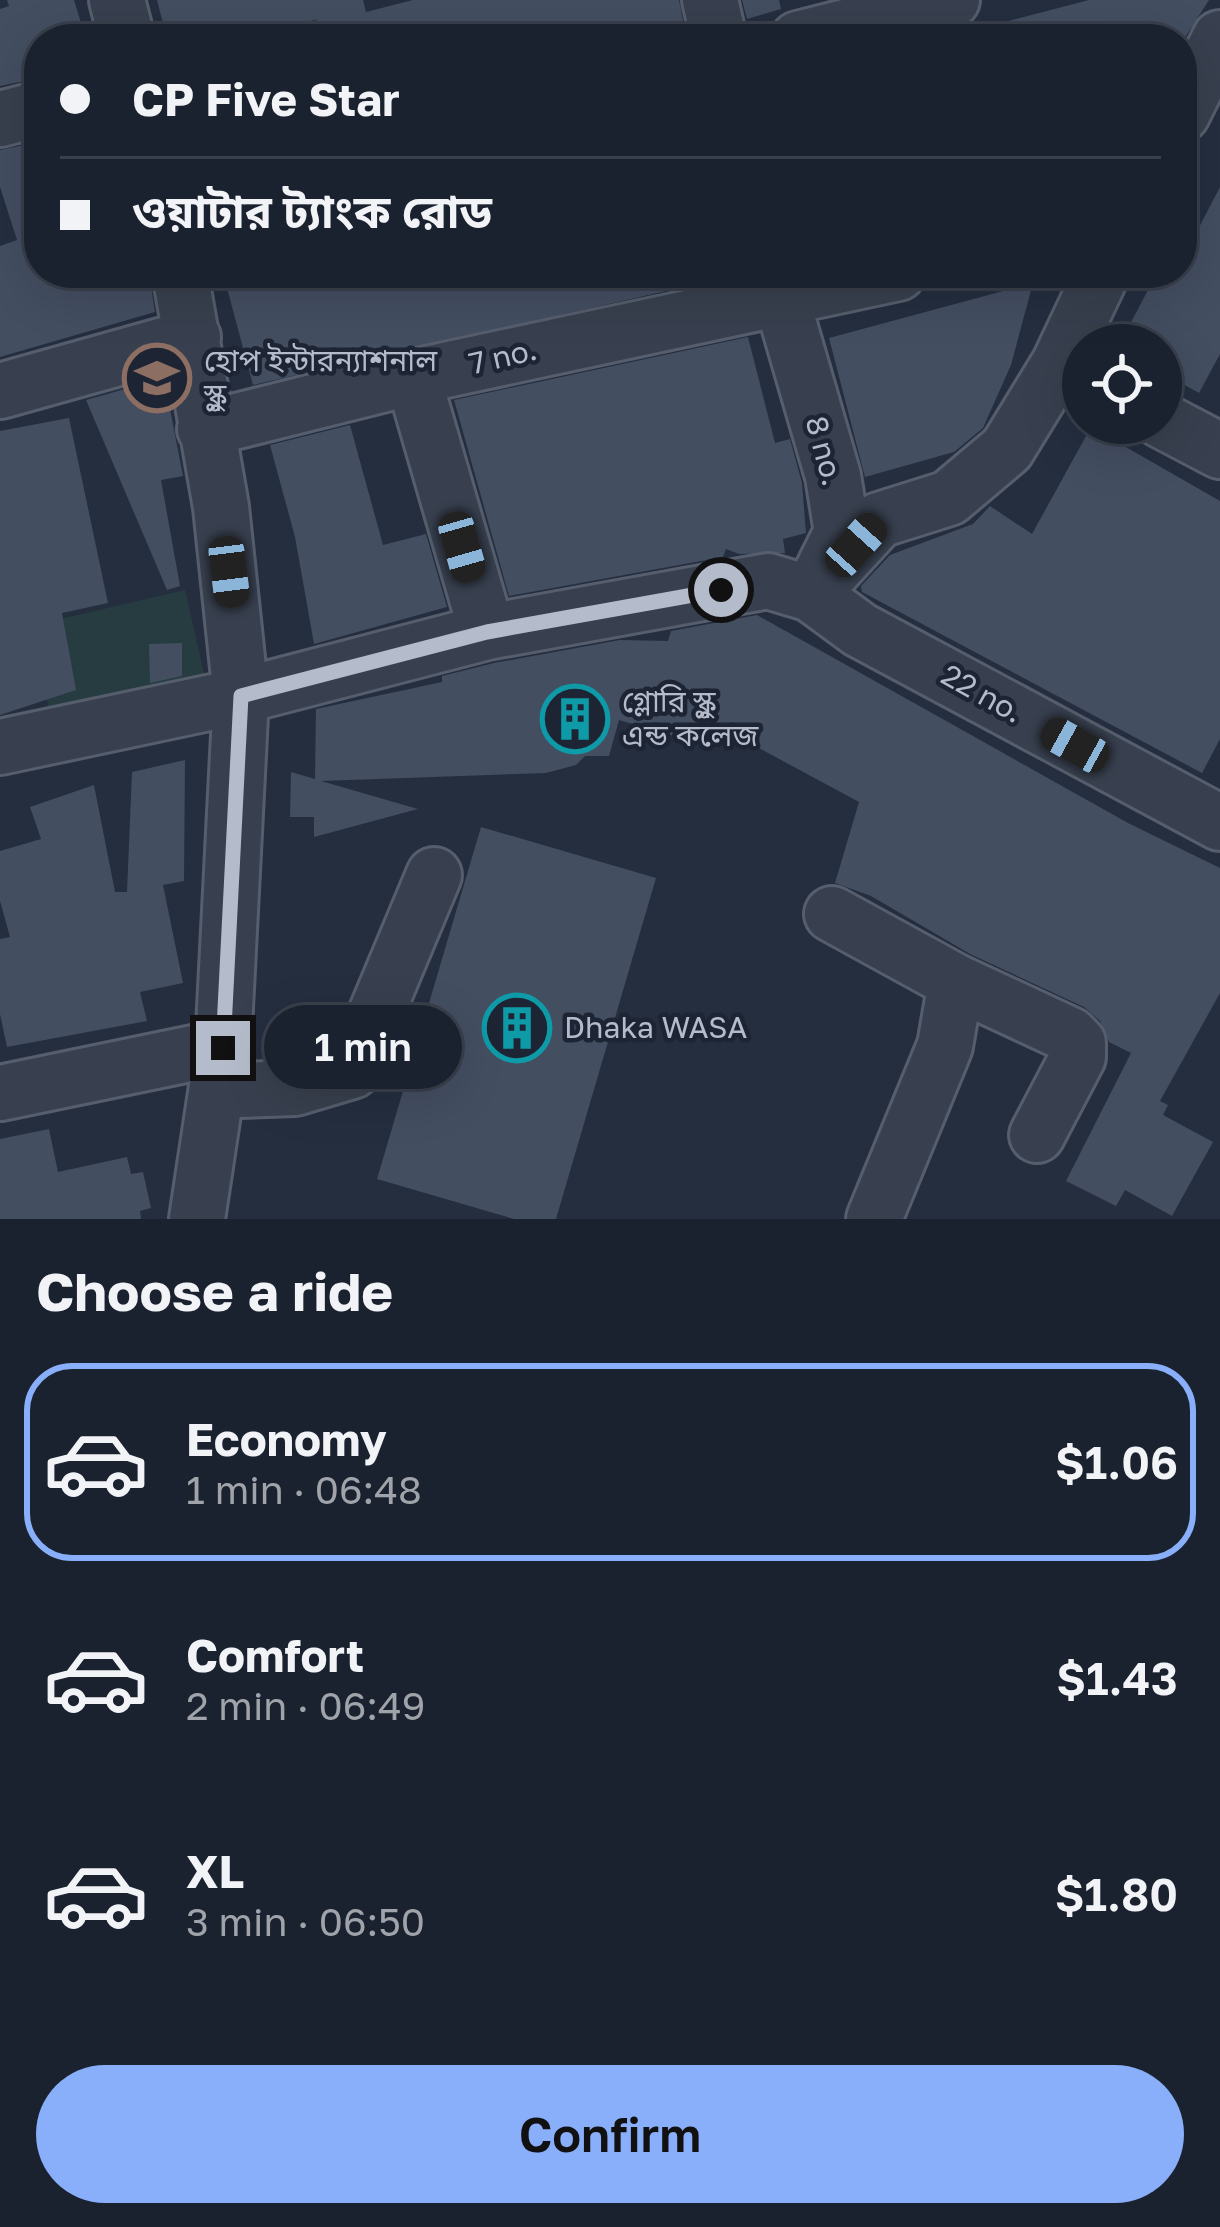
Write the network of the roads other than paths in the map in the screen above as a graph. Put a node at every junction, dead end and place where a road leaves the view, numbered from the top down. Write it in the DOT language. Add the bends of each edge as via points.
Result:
graph roads {
  1 [pos="952,0"];
  2 [pos="857,24"];
  3 [pos="1216,52"];
  4 [pos="1197,87"];
  5 [pos="183,288"];
  6 [pos="761,288"];
  7 [pos="778,288"];
  8 [pos="1097,288"];
  9 [pos="1086,324"];
  10 [pos="193,338"];
  11 [pos="413,377"];
  12 [pos="1062,382"];
  13 [pos="0,391"];
  14 [pos="206,429"];
  15 [pos="1182,431"];
  16 [pos="1220,452"];
  17 [pos="811,594"];
  18 [pos="487,632"];
  19 [pos="241,696"];
  20 [pos="0,747"];
  21 [pos="1220,823"];
  22 [pos="434,874"];
  23 [pos="832,914"];
  24 [pos="956,982"];
  25 [pos="1027,1016"];
  26 [pos="944,1046"];
  27 [pos="232,1069"];
  28 [pos="0,1093"];
  29 [pos="1036,1135"];
  30 [pos="196,1219"];
  31 [pos="874,1219"];
  1 -- 2 [label="street"];
  3 -- 4 [label="street"];
  5 -- 10 [label="street"];
  6 -- 11 [label="street, 7 no."];
  7 -- 17 [label="street, 8 no." via="842,532"];
  8 -- 9 [label="street"];
  10 -- 13 [label="street"];
  10 -- 14 [label="street"];
  11 -- 14 [label="street, 7 no."];
  11 -- 18 [label="street"];
  12 -- 17 [label="street" via="1007,449 950,498 879,520"];
  14 -- 19 [label="street"];
  15 -- 16 [label="street"];
  17 -- 18 [label="street" via="768,581"];
  17 -- 21 [label="street, 22 no." via="860,630"];
  18 -- 19 [label="street"];
  19 -- 20 [label="street"];
  19 -- 27 [label="street"];
  22 -- 27 [label="street" via="352,1072 295,1088"];
  23 -- 24 [label="street"];
  24 -- 25 [label="street"];
  24 -- 26 [label="street"];
  25 -- 26 [label="street"];
  25 -- 29 [label="street" via="1078,1043"];
  26 -- 31 [label="street"];
  27 -- 28 [label="street"];
  27 -- 30 [label="street"];
}
